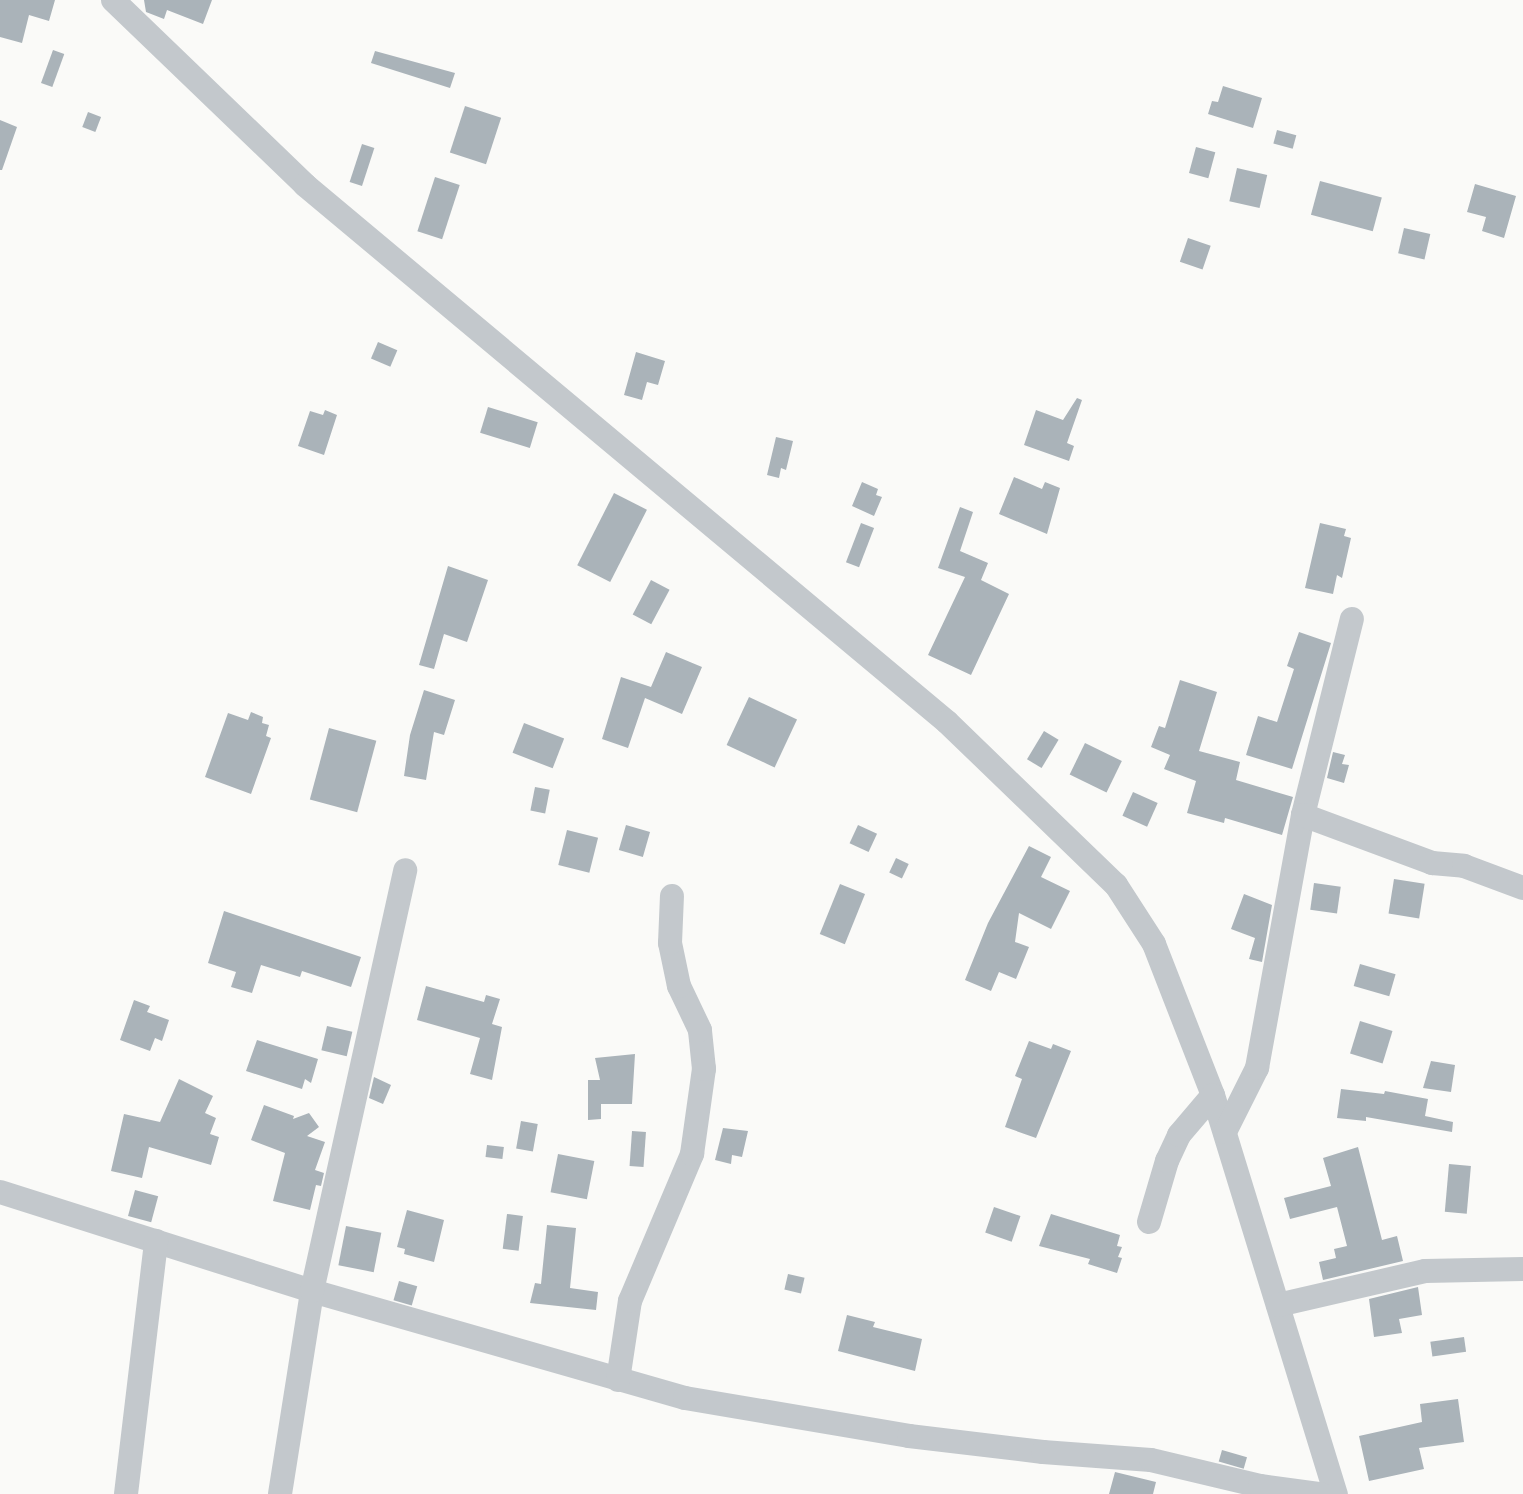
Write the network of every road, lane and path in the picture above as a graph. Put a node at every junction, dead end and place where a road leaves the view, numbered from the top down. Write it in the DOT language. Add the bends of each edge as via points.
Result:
graph roads {
  1 [pos="113,0"];
  2 [pos="1352,619"];
  3 [pos="1303,815"];
  4 [pos="405,870"];
  5 [pos="1523,888"];
  6 [pos="672,896"];
  7 [pos="1213,1095"];
  8 [pos="1225,1132"];
  9 [pos="0,1192"];
  10 [pos="1149,1222"];
  11 [pos="156,1241"];
  12 [pos="1523,1269"];
  13 [pos="312,1292"];
  14 [pos="1278,1305"];
  15 [pos="618,1380"];
  16 [pos="126,1494"];
  17 [pos="280,1494"];
  18 [pos="1320,1494"];
  19 [pos="1336,1494"];
  1 -- 7 [label="street" via="192,79 349,223 947,722 1083,849 1136,911 1154,944"];
  2 -- 3 [label="street"];
  3 -- 5 [label="street" via="1431,863 1464,867"];
  3 -- 8 [label="street" via="1257,1068"];
  4 -- 13 [label="street"];
  6 -- 15 [label="street" via="670,943 679,986 700,1030 704,1069 692,1154 630,1301"];
  7 -- 8 [label="street"];
  7 -- 10 [label="street" via="1179,1135"];
  8 -- 14 [label="street"];
  9 -- 11 [label="street"];
  11 -- 13 [label="street"];
  11 -- 16 [label="street"];
  12 -- 14 [label="street" via="1425,1271"];
  13 -- 15 [label="street"];
  13 -- 17 [label="street"];
  14 -- 19 [label="street"];
  15 -- 18 [label="street" via="747,1411 825,1424 1043,1452 1133,1457 1260,1486"];
}
